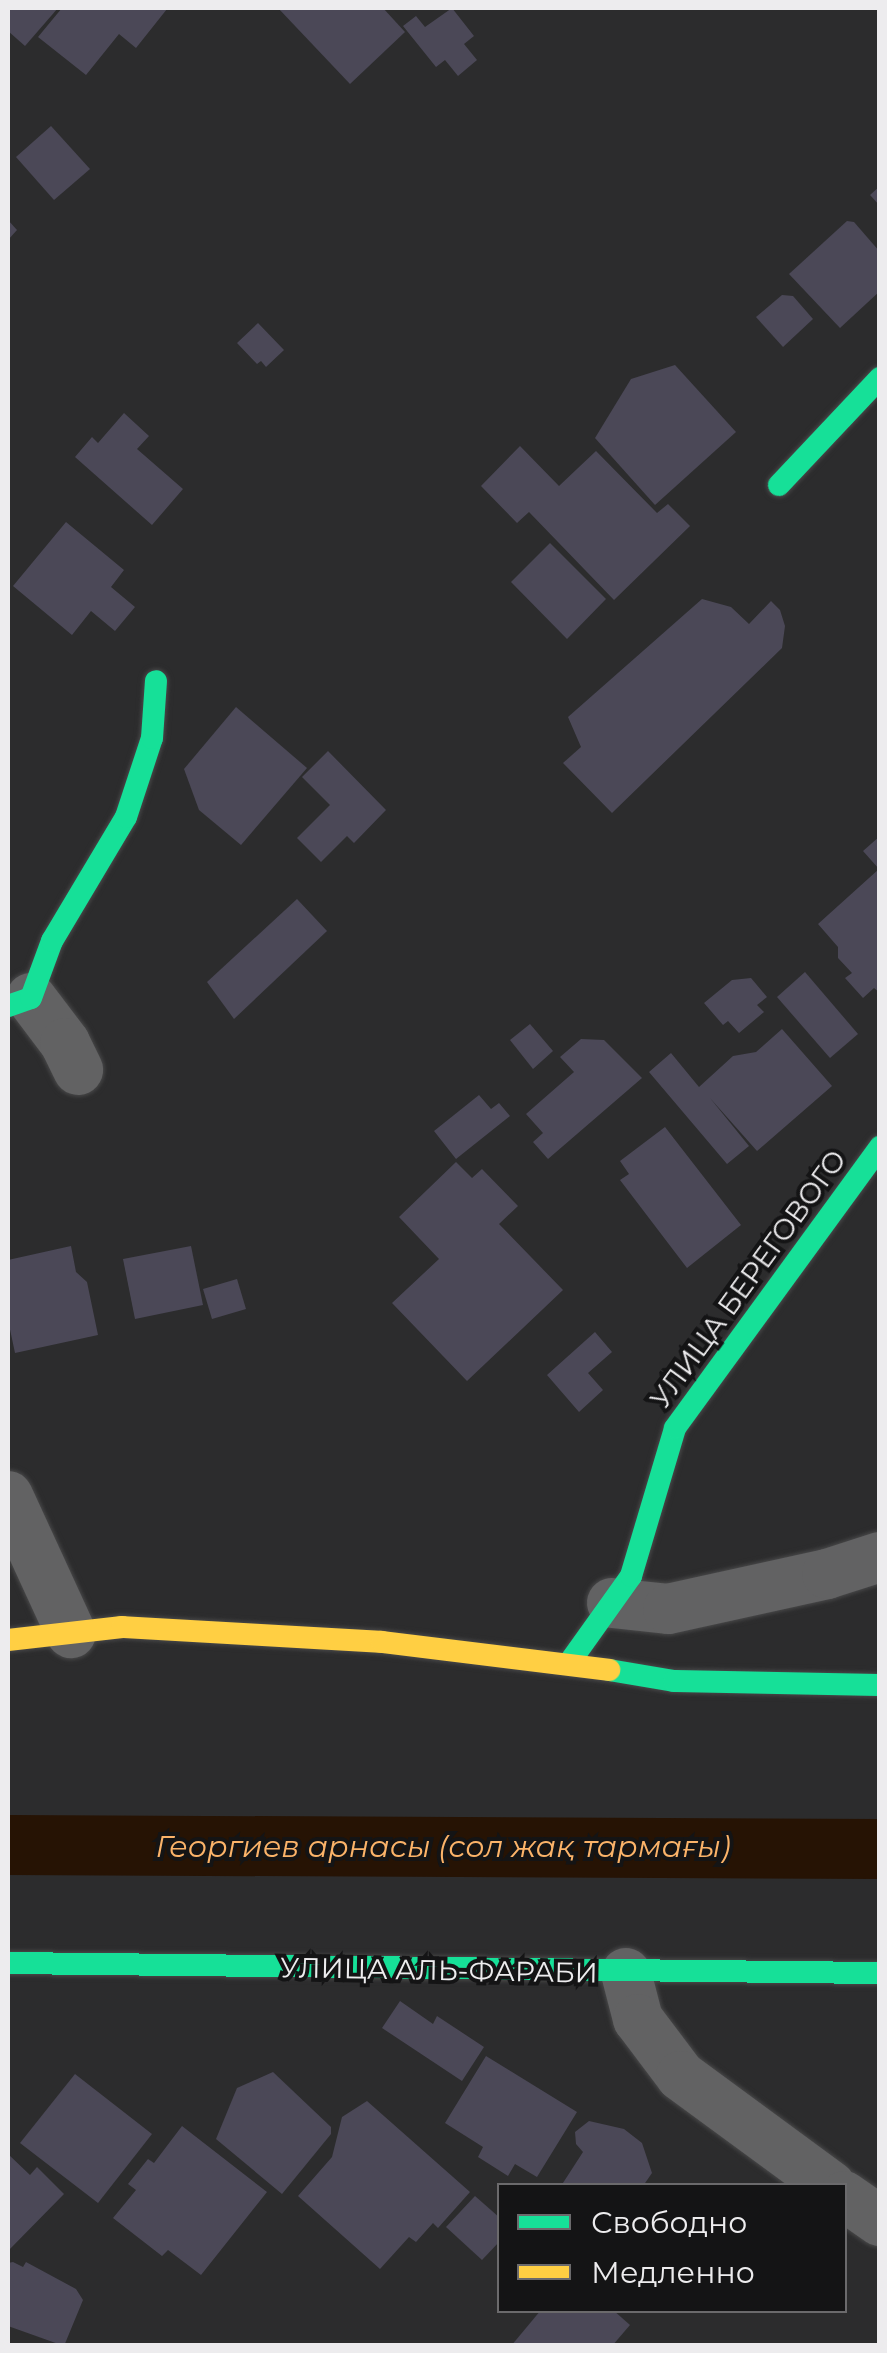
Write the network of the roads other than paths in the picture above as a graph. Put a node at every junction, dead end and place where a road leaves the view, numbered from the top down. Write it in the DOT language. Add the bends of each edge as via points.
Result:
graph roads {
  1 [pos="880,378"];
  2 [pos="779,484"];
  3 [pos="156,681"];
  4 [pos="19,1002"];
  5 [pos="78,1070"];
  6 [pos="880,1147"];
  7 [pos="8,1496"];
  8 [pos="880,1557"];
  9 [pos="612,1603"];
  10 [pos="72,1634"];
  11 [pos="8,1640"];
  12 [pos="569,1663"];
  13 [pos="880,1685"];
  14 [pos="8,1963"];
  15 [pos="626,1973"];
  16 [pos="880,1973"];
  17 [pos="827,2183"];
  18 [pos="847,2198"];
  19 [pos="880,2221"];
  1 -- 2 [label="street"];
  3 -- 4 [label="street" via="152,738 126,817"];
  4 -- 5 [label="street" via="65,1043"];
  6 -- 9 [label="street, УЛИЦА БЕРЕГОВОГО" via="675,1428 631,1576"];
  7 -- 10 [label="street"];
  8 -- 9 [label="street" via="668,1609"];
  9 -- 12 [label="street, УЛИЦА БЕРЕГОВОГО"];
  10 -- 11 [label="street"];
  10 -- 12 [label="street" via="122,1628 382,1642"];
  12 -- 13 [label="street" via="674,1681"];
  14 -- 15 [label="street, УЛИЦА АЛЬ-ФАРАБИ"];
  15 -- 16 [label="street"];
  15 -- 17 [label="street, УЛИЦА АЛЬ-ФАРАБИ" via="638,2019 681,2076"];
  18 -- 19 [label="street"];
}
